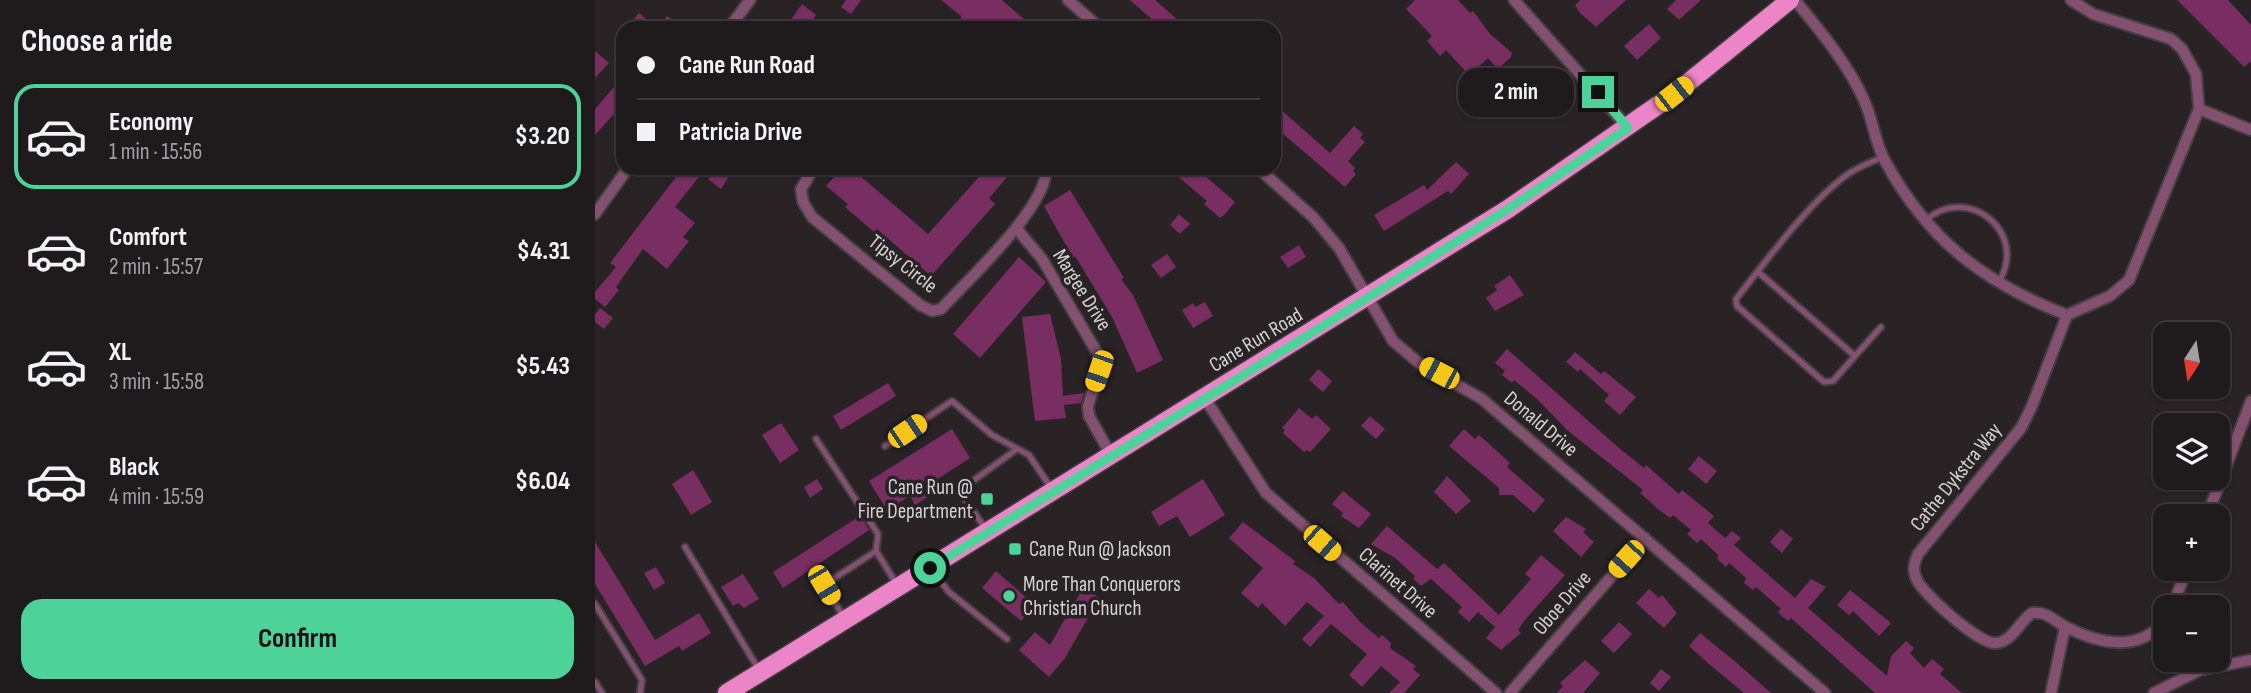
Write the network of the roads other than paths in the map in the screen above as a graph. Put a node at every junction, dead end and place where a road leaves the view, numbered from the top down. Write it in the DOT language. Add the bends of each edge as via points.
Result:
graph roads {
  1 [pos="750,0"];
  2 [pos="1068,0"];
  3 [pos="1514,0"];
  4 [pos="1792,0"];
  5 [pos="2073,0"];
  6 [pos="734,21"];
  7 [pos="1092,21"];
  8 [pos="2199,109"];
  9 [pos="1628,128"];
  10 [pos="2251,130"];
  11 [pos="1883,157"];
  12 [pos="623,175"];
  13 [pos="810,175"];
  14 [pos="1045,175"];
  15 [pos="1266,175"];
  16 [pos="595,214"];
  17 [pos="1925,221"];
  18 [pos="1016,228"];
  19 [pos="1758,272"];
  20 [pos="1998,283"];
  21 [pos="1368,296"];
  22 [pos="2067,315"];
  23 [pos="1881,327"];
  24 [pos="1855,356"];
  25 [pos="1204,397"];
  26 [pos="2251,401"];
  27 [pos="816,439"];
  28 [pos="884,446"];
  29 [pos="1017,449"];
  30 [pos="1111,455"];
  31 [pos="1053,491"];
  32 [pos="2212,504"];
  33 [pos="988,532"];
  34 [pos="1645,538"];
  35 [pos="685,547"];
  36 [pos="876,551"];
  37 [pos="930,568"];
  38 [pos="898,587"];
  39 [pos="595,604"];
  40 [pos="845,620"];
  41 [pos="2065,627"];
  42 [pos="2153,633"];
  43 [pos="1007,639"];
  44 [pos="2251,660"];
  45 [pos="760,673"];
  46 [pos="595,682"];
  47 [pos="602,693"];
  48 [pos="640,693"];
  49 [pos="727,693"];
  50 [pos="1496,693"];
  51 [pos="1510,693"];
  52 [pos="1825,693"];
  53 [pos="2050,693"];
  54 [pos="2154,693"];
  1 -- 6 [label="street"];
  2 -- 7 [label="street"];
  3 -- 9 [label="street"];
  4 -- 9 [label="highway, Cane Run Road"];
  4 -- 11 [label="street" via="1846,67 1864,100"];
  5 -- 8 [label="street" via="2092,14 2157,32 2182,48 2196,74"];
  8 -- 10 [label="street"];
  8 -- 22 [label="street" via="2129,280 2110,296"];
  9 -- 21 [label="highway, Cane Run Road"];
  11 -- 17 [label="street"];
  11 -- 19 [label="lane" via="1829,188"];
  12 -- 16 [label="street"];
  13 -- 18 [label="street, Tipsy Circle" via="801,189 812,217 932,311 941,309"];
  14 -- 18 [label="street, Tipsy Circle" via="1042,190"];
  15 -- 21 [label="street, Donald Drive" via="1313,217 1339,248"];
  17 -- 20 [label="street" via="1966,262"];
  17 -- 20 [label="lane" via="1940,210 1961,206 1995,221 2007,249"];
  18 -- 30 [label="street, Margee Drive" via="1042,259 1098,354 1089,416"];
  19 -- 24 [label="lane"];
  19 -- 24 [label="lane" via="1736,299 1737,306 1824,382 1833,381"];
  20 -- 22 [label="street"];
  21 -- 25 [label="highway, Cane Run Road"];
  21 -- 34 [label="street, Donald Drive" via="1405,354 1482,399"];
  22 -- 41 [label="street, Cathe Dykstra Way" via="2021,428 1918,554 1914,573 1923,589 1981,640 2005,640 2032,612 2047,614"];
  23 -- 24 [label="lane"];
  25 -- 30 [label="highway, Cane Run Road"];
  25 -- 50 [label="street, Clarinet Drive" via="1266,493"];
  26 -- 32 [label="street"];
  27 -- 36 [label="lane" via="878,534"];
  28 -- 29 [label="lane" via="952,401 992,435"];
  29 -- 31 [label="lane" via="1029,456"];
  29 -- 33 [label="lane" via="960,491"];
  30 -- 31 [label="highway, Cane Run Road"];
  31 -- 33 [label="highway, Cane Run Road"];
  33 -- 37 [label="highway, Cane Run Road"];
  34 -- 51 [label="street, Oboe Drive"];
  34 -- 52 [label="street, Donald Drive"];
  35 -- 45 [label="lane"];
  36 -- 38 [label="lane"];
  36 -- 40 [label="lane" via="824,585"];
  37 -- 38 [label="highway, Cane Run Road"];
  37 -- 43 [label="lane" via="949,592"];
  38 -- 40 [label="highway, Cane Run Road"];
  39 -- 48 [label="lane" via="642,680"];
  40 -- 45 [label="highway, Cane Run Road"];
  41 -- 42 [label="street, Cathe Dykstra Way" via="2123,644"];
  41 -- 53 [label="street"];
  44 -- 54 [label="street" via="2200,670"];
  45 -- 49 [label="highway, Cane Run Road"];
  46 -- 47 [label="lane"];
}
